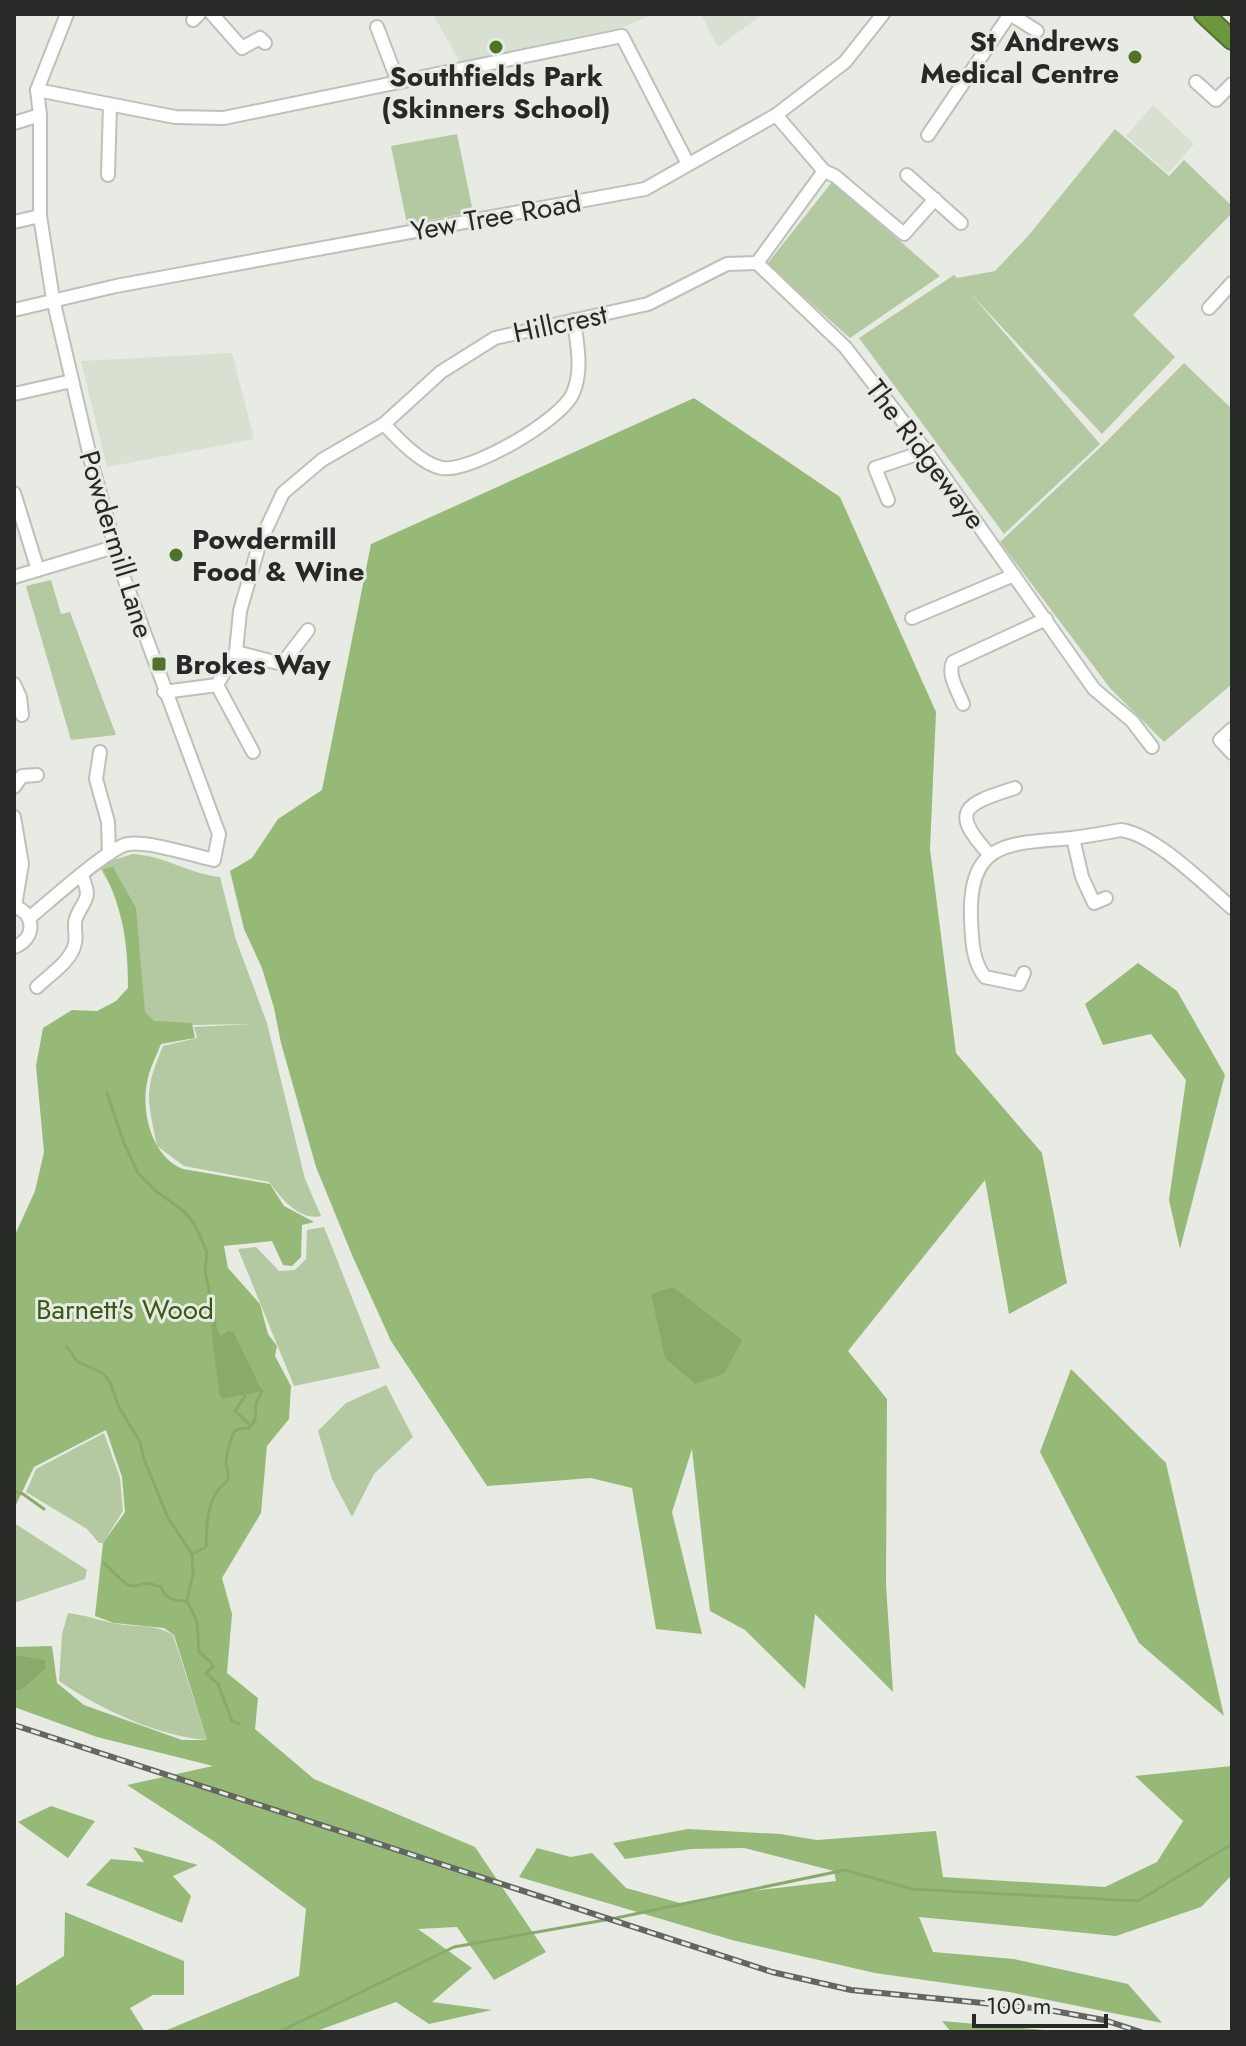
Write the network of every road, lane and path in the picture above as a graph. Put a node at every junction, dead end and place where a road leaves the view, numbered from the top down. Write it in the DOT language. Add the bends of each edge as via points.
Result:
graph roads {
  1 [pos="67,14"];
  2 [pos="212,14"];
  3 [pos="883,14"];
  4 [pos="1010,14"];
  5 [pos="1204,14"];
  6 [pos="377,27"];
  7 [pos="1037,31"];
  8 [pos="1232,40"];
  9 [pos="265,43"];
  10 [pos="398,82"];
  11 [pos="1196,82"];
  12 [pos="1232,84"];
  13 [pos="37,90"];
  14 [pos="110,105"];
  15 [pos="40,115"];
  16 [pos="776,115"];
  17 [pos="14,123"];
  18 [pos="928,135"];
  19 [pos="688,164"];
  20 [pos="824,171"];
  21 [pos="108,175"];
  22 [pos="907,175"];
  23 [pos="935,199"];
  24 [pos="40,216"];
  25 [pos="14,222"];
  26 [pos="961,223"];
  27 [pos="757,263"];
  28 [pos="1232,283"];
  29 [pos="53,299"];
  30 [pos="1209,308"];
  31 [pos="14,310"];
  32 [pos="574,320"];
  33 [pos="72,381"];
  34 [pos="14,394"];
  35 [pos="384,424"];
  36 [pos="926,451"];
  37 [pos="14,493"];
  38 [pos="888,500"];
  39 [pos="114,547"];
  40 [pos="38,570"];
  41 [pos="1014,575"];
  42 [pos="14,577"];
  43 [pos="912,618"];
  44 [pos="1046,619"];
  45 [pos="308,630"];
  46 [pos="236,652"];
  47 [pos="14,684"];
  48 [pos="217,685"];
  49 [pos="164,692"];
  50 [pos="963,704"];
  51 [pos="22,715"];
  52 [pos="1232,729"];
  53 [pos="1152,747"];
  54 [pos="100,752"];
  55 [pos="253,752"];
  56 [pos="1232,753"];
  57 [pos="37,775"];
  58 [pos="999,778"];
  59 [pos="16,781"];
  60 [pos="99,788"];
  61 [pos="85,792"];
  62 [pos="14,817"];
  63 [pos="1073,838"];
  64 [pos="109,854"];
  65 [pos="990,855"];
  66 [pos="82,876"];
  67 [pos="1106,898"];
  68 [pos="14,906"];
  69 [pos="1232,908"];
  70 [pos="29,918"];
  71 [pos="14,947"];
  72 [pos="1024,973"];
  73 [pos="37,987"];
  1 -- 13 [label="street, Powdermill Lane"];
  2 -- 9 [label="street" via="242,48 255,39"];
  3 -- 16 [label="street, Yew Tree Road" via="845,62"];
  4 -- 7 [label="street"];
  4 -- 18 [label="street"];
  5 -- 8 [label="highway"];
  6 -- 10 [label="street"];
  10 -- 14 [label="street" via="224,118 175,117"];
  10 -- 19 [label="street" via="622,36"];
  11 -- 12 [label="street" via="1216,100"];
  13 -- 14 [label="street"];
  13 -- 15 [label="street, Powdermill Lane"];
  14 -- 21 [label="street"];
  15 -- 17 [label="street"];
  15 -- 24 [label="street, Powdermill Lane"];
  16 -- 19 [label="street, Yew Tree Road"];
  16 -- 20 [label="street"];
  19 -- 29 [label="street, Yew Tree Road" via="645,189"];
  20 -- 23 [label="street" via="904,234"];
  20 -- 27 [label="street"];
  22 -- 23 [label="street"];
  23 -- 26 [label="street"];
  24 -- 25 [label="street"];
  24 -- 29 [label="street, Powdermill Lane"];
  27 -- 32 [label="street, Hillcrest" via="727,264 648,304"];
  27 -- 36 [label="street, The Ridgewaye" via="845,347"];
  28 -- 30 [label="street"];
  29 -- 31 [label="street, Yew Tree Road"];
  29 -- 33 [label="street, Powdermill Lane"];
  32 -- 35 [label="street, Hillcrest" via="495,338 441,372"];
  32 -- 35 [label="street" via="580,364 573,396 545,424 470,465 442,468 408,450"];
  33 -- 34 [label="street"];
  33 -- 39 [label="street, Powdermill Lane"];
  35 -- 46 [label="street" via="322,460 283,493 260,542 240,611"];
  36 -- 38 [label="street" via="875,468"];
  36 -- 41 [label="street, The Ridgewaye"];
  37 -- 40 [label="street"];
  39 -- 40 [label="street"];
  39 -- 49 [label="street, Powdermill Lane"];
  40 -- 42 [label="street"];
  41 -- 43 [label="street"];
  41 -- 44 [label="street, The Ridgewaye"];
  44 -- 50 [label="street" via="953,662 951,675"];
  44 -- 53 [label="street, The Ridgewaye" via="1094,689 1132,721"];
  45 -- 46 [label="street" via="282,664"];
  46 -- 48 [label="street"];
  47 -- 51 [label="street"];
  48 -- 49 [label="street"];
  48 -- 55 [label="street"];
  49 -- 64 [label="street, Powdermill Lane" via="219,834 214,860 127,844"];
  52 -- 56 [label="street" via="1220,740"];
  54 -- 60 [label="street"];
  57 -- 59 [label="street"];
  58 -- 65 [label="street" via="1010,790 978,800 966,816 970,833"];
  60 -- 61 [label="street"];
  60 -- 64 [label="street"];
  62 -- 68 [label="street" via="22,864"];
  63 -- 65 [label="street" via="1007,844"];
  63 -- 67 [label="street" via="1094,903"];
  63 -- 69 [label="street" via="1121,830 1144,836"];
  64 -- 66 [label="street, Powdermill Lane"];
  65 -- 72 [label="street" via="970,897 977,968 985,977 1019,984"];
  66 -- 70 [label="street, Powdermill Lane"];
  66 -- 73 [label="street" via="88,893 74,921 76,943 70,956"];
  68 -- 70 [label="street"];
  70 -- 71 [label="street, Powdermill Lane" via="29,936"];
}
